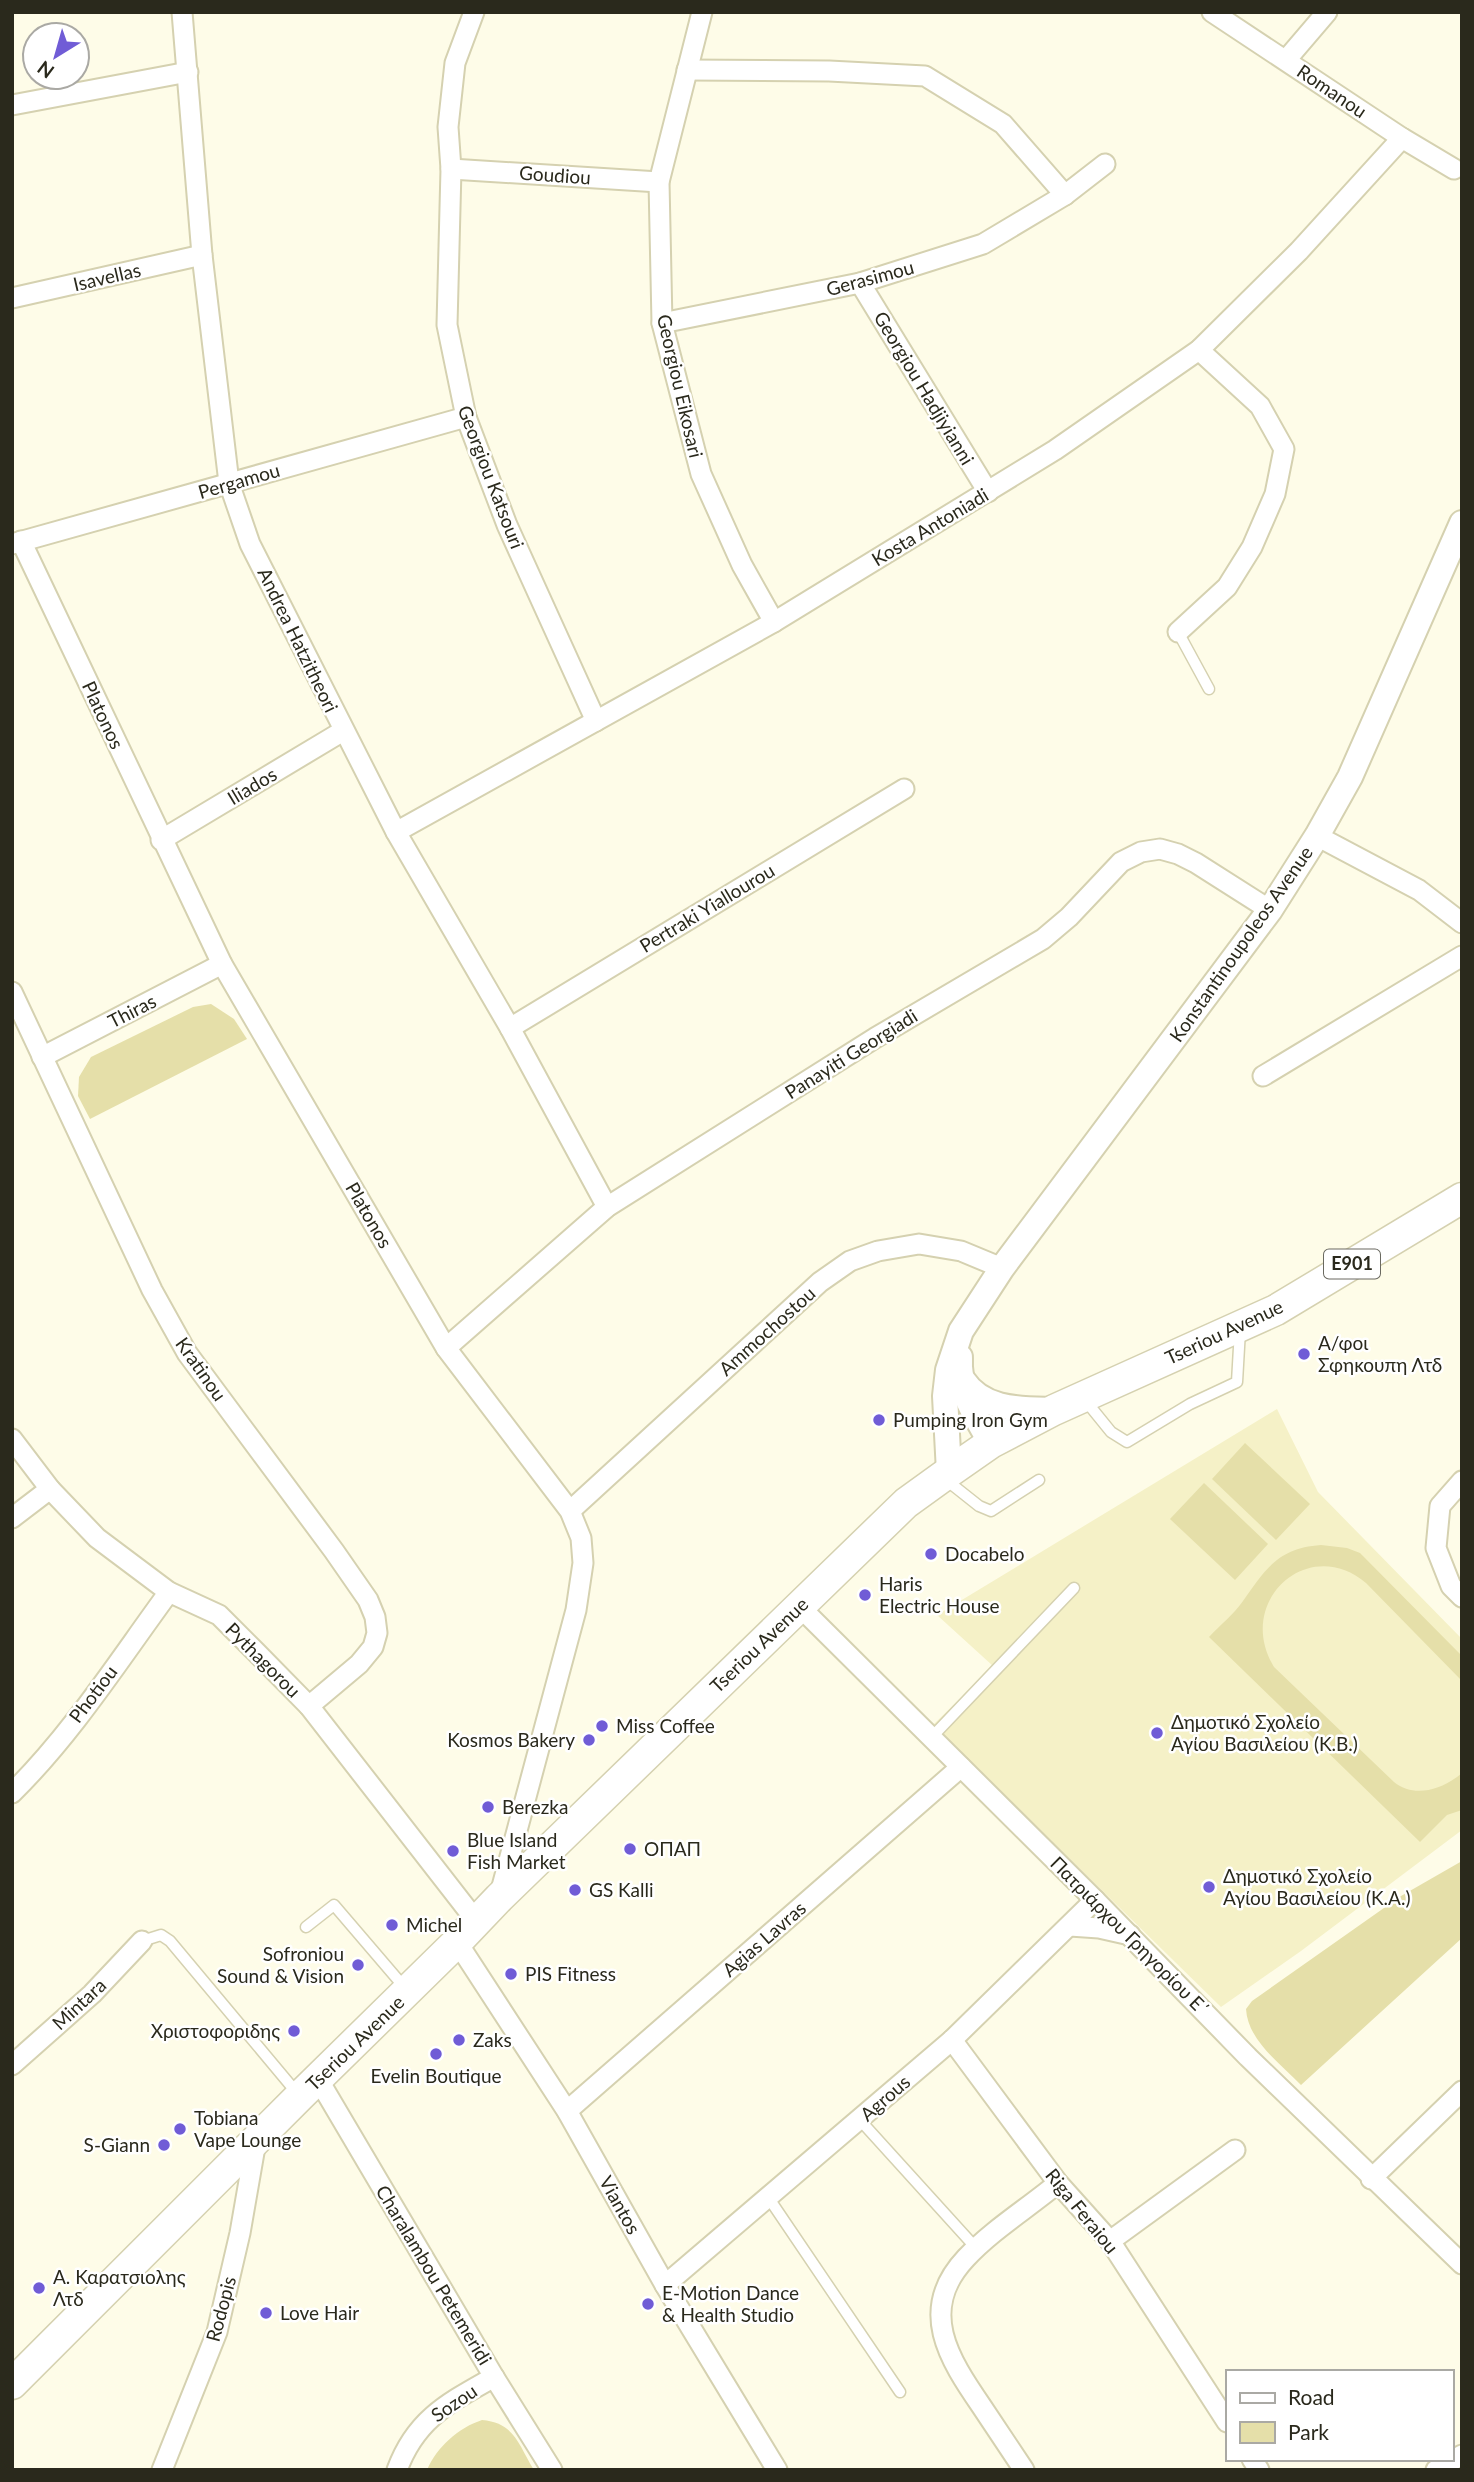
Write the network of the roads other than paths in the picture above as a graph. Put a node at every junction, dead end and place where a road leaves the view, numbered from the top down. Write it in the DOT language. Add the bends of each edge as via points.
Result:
graph roads {
  1 [pos="182,12"];
  2 [pos="474,12"];
  3 [pos="702,12"];
  4 [pos="1212,12"];
  5 [pos="1327,12"];
  6 [pos="1286,60"];
  7 [pos="687,70"];
  8 [pos="188,72"];
  9 [pos="12,105"];
  10 [pos="1402,138"];
  11 [pos="1105,164"];
  12 [pos="451,169"];
  13 [pos="1454,169"];
  14 [pos="659,182"];
  15 [pos="1065,195"];
  16 [pos="202,255"];
  17 [pos="860,283"];
  18 [pos="12,298"];
  19 [pos="662,323"];
  20 [pos="1199,350"];
  21 [pos="466,418"];
  22 [pos="229,483"];
  23 [pos="988,492"];
  24 [pos="1462,523"];
  25 [pos="17,542"];
  26 [pos="774,622"];
  27 [pos="1178,632"];
  28 [pos="1209,689"];
  29 [pos="596,721"];
  30 [pos="343,731"];
  31 [pos="904,789"];
  32 [pos="396,832"];
  33 [pos="1317,836"];
  34 [pos="162,840"];
  35 [pos="1270,910"];
  36 [pos="1462,923"];
  37 [pos="1462,956"];
  38 [pos="222,964"];
  39 [pos="12,992"];
  40 [pos="510,1028"];
  41 [pos="42,1057"];
  42 [pos="1263,1076"];
  43 [pos="1462,1198"];
  44 [pos="607,1207"];
  45 [pos="1002,1268"];
  46 [pos="1240,1326"];
  47 [pos="961,1332"];
  48 [pos="446,1348"];
  49 [pos="961,1377"];
  50 [pos="1082,1397"];
  51 [pos="1054,1410"];
  52 [pos="12,1439"];
  53 [pos="991,1443"];
  54 [pos="946,1474"];
  55 [pos="1039,1480"];
  56 [pos="1462,1481"];
  57 [pos="50,1489"];
  58 [pos="570,1511"];
  59 [pos="12,1518"];
  60 [pos="1074,1588"];
  61 [pos="169,1592"];
  62 [pos="1462,1597"];
  63 [pos="799,1606"];
  64 [pos="309,1706"];
  65 [pos="931,1738"];
  66 [pos="961,1767"];
  67 [pos="12,1793"];
  68 [pos="499,1898"];
  69 [pos="1095,1900"];
  70 [pos="1070,1926"];
  71 [pos="306,1927"];
  72 [pos="467,1932"];
  73 [pos="1129,1935"];
  74 [pos="142,1941"];
  75 [pos="408,1991"];
  76 [pos="952,2040"];
  77 [pos="12,2065"];
  78 [pos="309,2088"];
  79 [pos="1462,2091"];
  80 [pos="567,2111"];
  81 [pos="859,2119"];
  82 [pos="256,2141"];
  83 [pos="1235,2150"];
  84 [pos="1371,2179"];
  85 [pos="1058,2183"];
  86 [pos="768,2197"];
  87 [pos="1110,2241"];
  88 [pos="976,2248"];
  89 [pos="1462,2264"];
  90 [pos="665,2285"];
  91 [pos="16,2373"];
  92 [pos="494,2377"];
  93 [pos="900,2392"];
  94 [pos="1226,2420"];
  95 [pos="1452,2461"];
  96 [pos="162,2470"];
  97 [pos="397,2470"];
  98 [pos="552,2470"];
  99 [pos="778,2470"];
  100 [pos="1024,2470"];
  101 [pos="1436,2470"];
  1 -- 8 [label="street, Andrea Hatzitheori"];
  2 -- 12 [label="street, Georgiou Katsouri" via="456,63 448,127"];
  3 -- 7 [label="street, Georgiou Eikosari"];
  4 -- 6 [label="street, Romanou"];
  5 -- 6 [label="street"];
  6 -- 10 [label="street, Romanou"];
  7 -- 14 [label="street, Georgiou Eikosari"];
  7 -- 15 [label="street" via="925,76 1003,124"];
  8 -- 9 [label="street"];
  8 -- 16 [label="street, Andrea Hatzitheori"];
  10 -- 13 [label="street, Romanou"];
  10 -- 20 [label="street, Kosta Antoniadi" via="1299,251"];
  11 -- 15 [label="street, Gerasimou"];
  12 -- 14 [label="street, Goudiou"];
  12 -- 21 [label="street, Georgiou Katsouri" via="447,325"];
  14 -- 19 [label="street, Georgiou Eikosari"];
  15 -- 17 [label="street, Gerasimou" via="983,244"];
  16 -- 18 [label="street, Isavellas"];
  16 -- 22 [label="street, Andrea Hatzitheori"];
  17 -- 19 [label="street, Gerasimou"];
  17 -- 23 [label="street, Georgiou Hadjiyianni"];
  19 -- 26 [label="street, Georgiou Eikosari" via="701,474"];
  20 -- 23 [label="street, Kosta Antoniadi"];
  20 -- 27 [label="street" via="1260,406 1284,449 1275,494 1252,547 1227,586"];
  21 -- 22 [label="street, Pergamou"];
  21 -- 29 [label="street, Georgiou Katsouri" via="507,525"];
  22 -- 25 [label="street, Pergamou"];
  22 -- 30 [label="street, Andrea Hatzitheori" via="250,544"];
  23 -- 26 [label="street, Kosta Antoniadi"];
  24 -- 33 [label="street, Konstantinoupoleos Avenue" via="1350,777"];
  25 -- 34 [label="street, Platonos"];
  26 -- 29 [label="street, Kosta Antoniadi"];
  27 -- 28 [label="lane"];
  29 -- 32 [label="street, Kosta Antoniadi"];
  30 -- 32 [label="street, Andrea Hatzitheori"];
  30 -- 34 [label="street, Iliados"];
  31 -- 40 [label="street, Pertraki Yiallourou"];
  32 -- 40 [label="street, Andrea Hatzitheori"];
  33 -- 35 [label="street, Konstantinoupoleos Avenue"];
  33 -- 36 [label="street" via="1419,890"];
  34 -- 38 [label="street, Platonos"];
  35 -- 44 [label="street, Panayiti Georgiadi" via="1178,854 1160,849 1141,852 1121,862 1043,939 875,1038"];
  35 -- 45 [label="street, Konstantinoupoleos Avenue"];
  37 -- 42 [label="street"];
  38 -- 41 [label="street, Thiras"];
  38 -- 48 [label="street, Platonos"];
  39 -- 41 [label="street, Kratinou"];
  40 -- 44 [label="street, Andrea Hatzitheori"];
  41 -- 64 [label="street, Kratinou" via="152,1290 187,1353 334,1551 375,1617 373,1647"];
  43 -- 46 [label="main road, Tseriou Avenue / E901" via="1276,1310"];
  44 -- 48 [label="street, Panayiti Georgiadi"];
  45 -- 47 [label="street, Konstantinoupoleos Avenue"];
  45 -- 58 [label="street, Ammochostou" via="961,1251 919,1244 850,1261 820,1282"];
  46 -- 50 [label="main road, Tseriou Avenue / E901"];
  46 -- 50 [label="lane" via="1237,1382 1127,1442 1111,1432"];
  47 -- 49 [label="street"];
  47 -- 54 [label="street, Konstantinoupoleos Avenue" via="945,1396"];
  48 -- 58 [label="street, Platonos"];
  49 -- 51 [label="street" via="973,1391 994,1403"];
  49 -- 53 [label="street" via="968,1403"];
  50 -- 51 [label="main road, Tseriou Avenue"];
  51 -- 53 [label="main road, Tseriou Avenue"];
  52 -- 57 [label="street, Pythagorou"];
  53 -- 54 [label="main road, Tseriou Avenue"];
  54 -- 55 [label="lane" via="978,1506 991,1511"];
  54 -- 63 [label="main road, Tseriou Avenue" via="906,1503"];
  56 -- 62 [label="street" via="1440,1506 1436,1548 1451,1586"];
  57 -- 59 [label="street"];
  57 -- 61 [label="street, Pythagorou" via="97,1538"];
  58 -- 68 [label="street, Platonos" via="581,1538 583,1563 576,1610"];
  60 -- 65 [label="lane"];
  61 -- 64 [label="street, Pythagorou" via="219,1615"];
  61 -- 67 [label="street, Photiou" via="86,1704"];
  63 -- 65 [label="street, Πατριάρχου Γρηγορίου Ε΄"];
  63 -- 68 [label="main road, Tseriou Avenue"];
  64 -- 72 [label="street, Pythagorou"];
  65 -- 66 [label="street, Πατριάρχου Γρηγορίου Ε΄"];
  66 -- 69 [label="street, Πατριάρχου Γρηγορίου Ε΄"];
  66 -- 80 [label="street, Agias Lavras"];
  68 -- 72 [label="main road, Tseriou Avenue"];
  69 -- 70 [label="street, Agrous"];
  69 -- 73 [label="street, Πατριάρχου Γρηγορίου Ε΄"];
  70 -- 73 [label="street"];
  70 -- 76 [label="street, Agrous"];
  71 -- 75 [label="lane" via="334,1905"];
  72 -- 75 [label="main road, Tseriou Avenue"];
  72 -- 80 [label="street, Viantos"];
  73 -- 84 [label="street, Πατριάρχου Γρηγορίου Ε΄"];
  74 -- 77 [label="street, Mintara" via="92,1994"];
  74 -- 78 [label="lane" via="161,1935 170,1941"];
  75 -- 78 [label="main road, Tseriou Avenue"];
  76 -- 81 [label="street, Agrous"];
  76 -- 85 [label="street, Riga Feraiou"];
  78 -- 82 [label="main road, Tseriou Avenue"];
  78 -- 92 [label="street, Charalambou Petemeridi"];
  79 -- 84 [label="street"];
  80 -- 90 [label="street, Viantos"];
  81 -- 86 [label="street, Agrous"];
  81 -- 88 [label="lane"];
  82 -- 91 [label="main road, Tseriou Avenue"];
  82 -- 96 [label="street, Rodopis" via="217,2332"];
  83 -- 87 [label="street"];
  84 -- 89 [label="street, Πατριάρχου Γρηγορίου Ε΄"];
  85 -- 87 [label="street, Riga Feraiou"];
  85 -- 88 [label="street"];
  86 -- 90 [label="street, Agrous"];
  86 -- 93 [label="lane"];
  87 -- 94 [label="street, Riga Feraiou"];
  88 -- 100 [label="street" via="949,2283 940,2304 940,2329 962,2378"];
  90 -- 99 [label="street, Viantos"];
  92 -- 97 [label="street, Sozou" via="441,2407 407,2447"];
  92 -- 98 [label="street, Charalambou Petemeridi"];
  95 -- 101 [label="street"];
}
